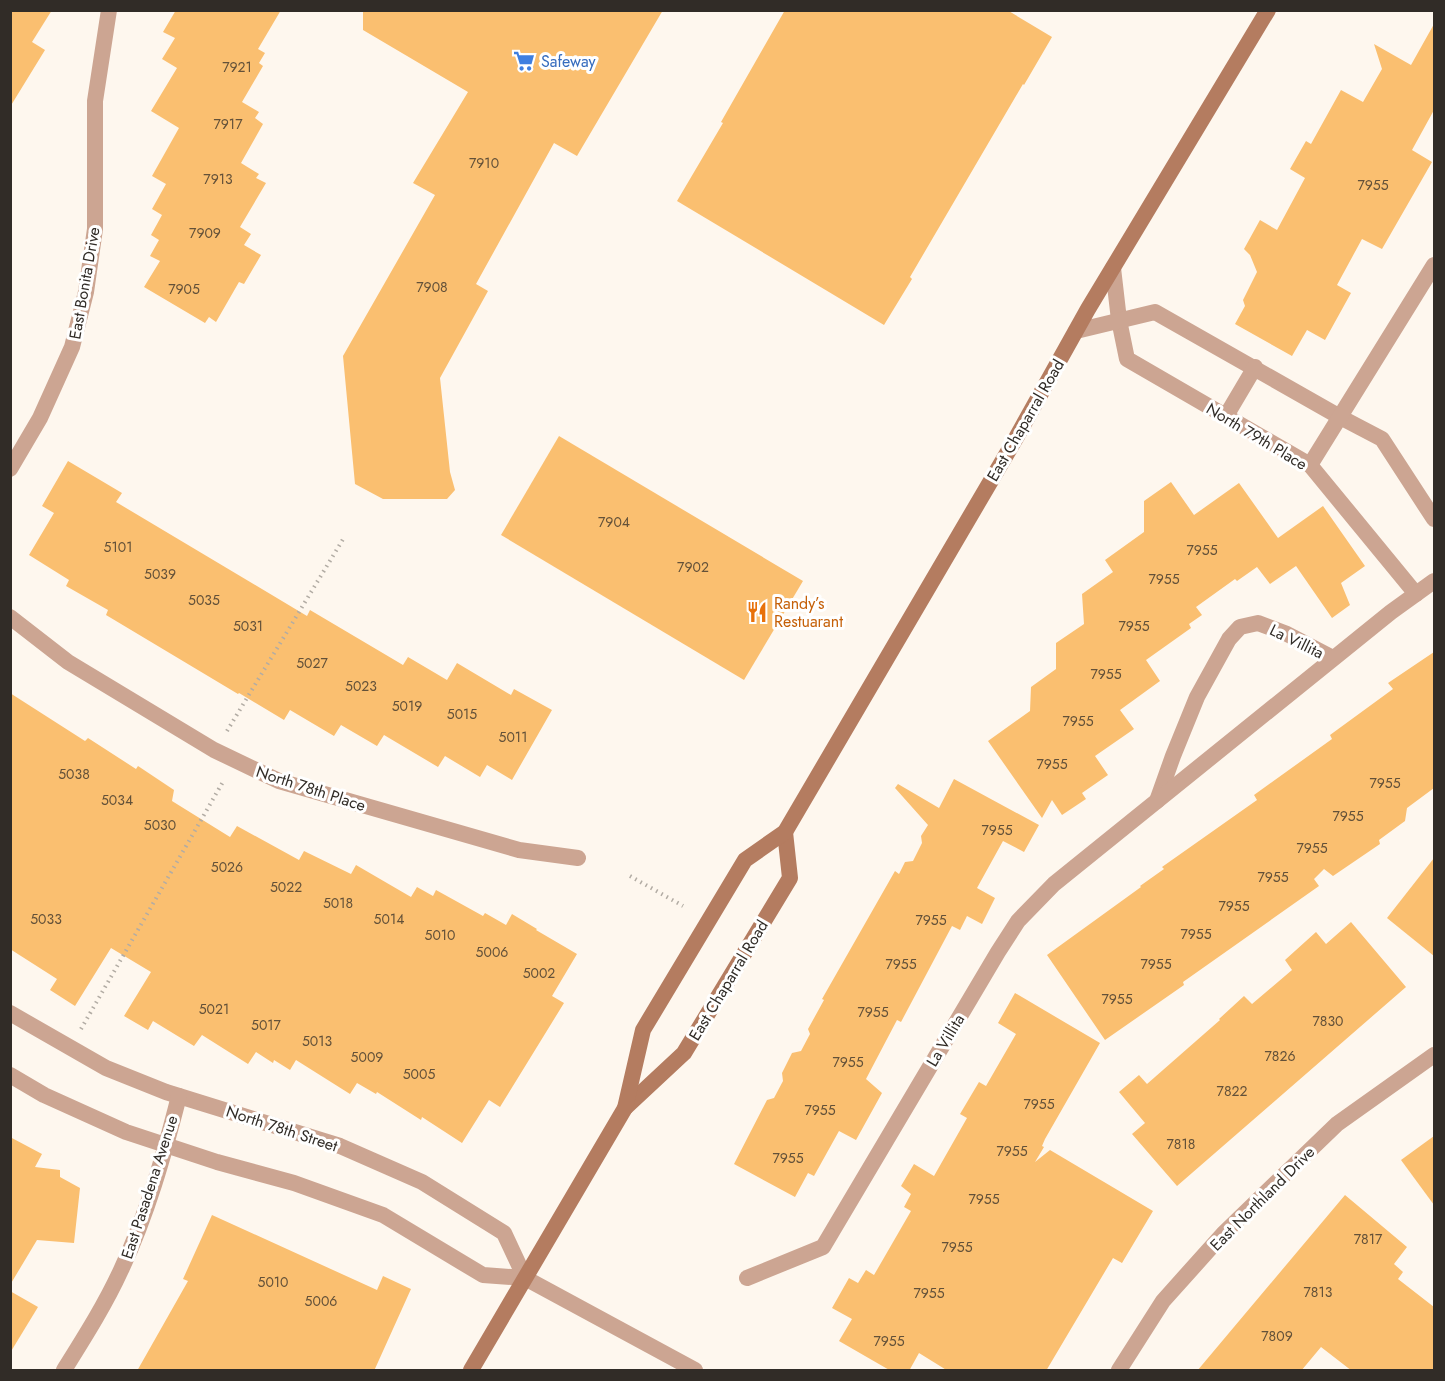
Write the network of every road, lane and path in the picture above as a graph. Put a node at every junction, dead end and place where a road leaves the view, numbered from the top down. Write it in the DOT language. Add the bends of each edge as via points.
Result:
graph roads {
  1 [pos="109,10"];
  2 [pos="1268,10"];
  3 [pos="1434,265"];
  4 [pos="1113,268"];
  5 [pos="1119,320"];
  6 [pos="1076,331"];
  7 [pos="1255,367"];
  8 [pos="1226,417"];
  9 [pos="1340,417"];
  10 [pos="1310,465"];
  11 [pos="10,469"];
  12 [pos="1434,519"];
  13 [pos="345,536"];
  14 [pos="1434,581"];
  15 [pos="1416,594"];
  16 [pos="10,617"];
  17 [pos="1333,658"];
  18 [pos="214,750"];
  19 [pos="235,762"];
  20 [pos="1157,801"];
  21 [pos="785,832"];
  22 [pos="578,858"];
  23 [pos="630,876"];
  24 [pos="683,906"];
  25 [pos="10,1013"];
  26 [pos="79,1032"];
  27 [pos="1434,1054"];
  28 [pos="10,1075"];
  29 [pos="178,1096"];
  30 [pos="625,1108"];
  31 [pos="166,1145"];
  32 [pos="525,1278"];
  33 [pos="747,1278"];
  34 [pos="64,1371"];
  35 [pos="471,1371"];
  36 [pos="695,1371"];
  37 [pos="1119,1371"];
  1 -- 11 [label="street, East Bonita Drive" via="95,101 95,229 86,291 72,347 40,418"];
  2 -- 4 [label="main road, East Chaparral Road"];
  3 -- 9 [label="street"];
  4 -- 5 [label="street, North 79th Place"];
  4 -- 6 [label="main road, East Chaparral Road"];
  5 -- 6 [label="street"];
  5 -- 7 [label="street" via="1155,312"];
  5 -- 8 [label="street, North 79th Place" via="1127,359"];
  6 -- 21 [label="main road, East Chaparral Road"];
  7 -- 8 [label="street"];
  7 -- 9 [label="street"];
  8 -- 10 [label="street, North 79th Place"];
  9 -- 10 [label="street"];
  9 -- 12 [label="street" via="1382,439"];
  10 -- 15 [label="street, North 79th Place"];
  13 -- 18 [label="path"];
  14 -- 15 [label="street, La Villita"];
  15 -- 17 [label="street, La Villita"];
  16 -- 18 [label="street, North 78th Place" via="68,662"];
  17 -- 20 [label="street, La Villita"];
  17 -- 20 [label="street, La Villita" via="1258,623 1240,627 1229,639 1197,697"];
  18 -- 19 [label="street, North 78th Place"];
  19 -- 22 [label="street, North 78th Place" via="279,781 519,850"];
  19 -- 26 [label="path"];
  20 -- 33 [label="street, La Villita" via="1054,884 1018,921 823,1247"];
  21 -- 30 [label="main road, East Chaparral Road" via="746,860 643,1030"];
  21 -- 30 [label="main road, East Chaparral Road" via="790,878 684,1053"];
  23 -- 24 [label="path"];
  25 -- 29 [label="street, North 78th Street" via="105,1068"];
  27 -- 37 [label="street, East Northland Drive" via="1337,1124 1223,1234 1163,1301"];
  28 -- 31 [label="street" via="85,1114"];
  29 -- 31 [label="street, East Pasadena Avenue"];
  29 -- 32 [label="street, North 78th Street" via="340,1146 422,1182 504,1233"];
  30 -- 32 [label="main road, East Chaparral Road"];
  31 -- 32 [label="street" via="294,1183 383,1215 483,1275"];
  31 -- 34 [label="street, East Pasadena Avenue" via="121,1270"];
  32 -- 35 [label="main road, East Chaparral Road"];
  32 -- 36 [label="street"];
}
